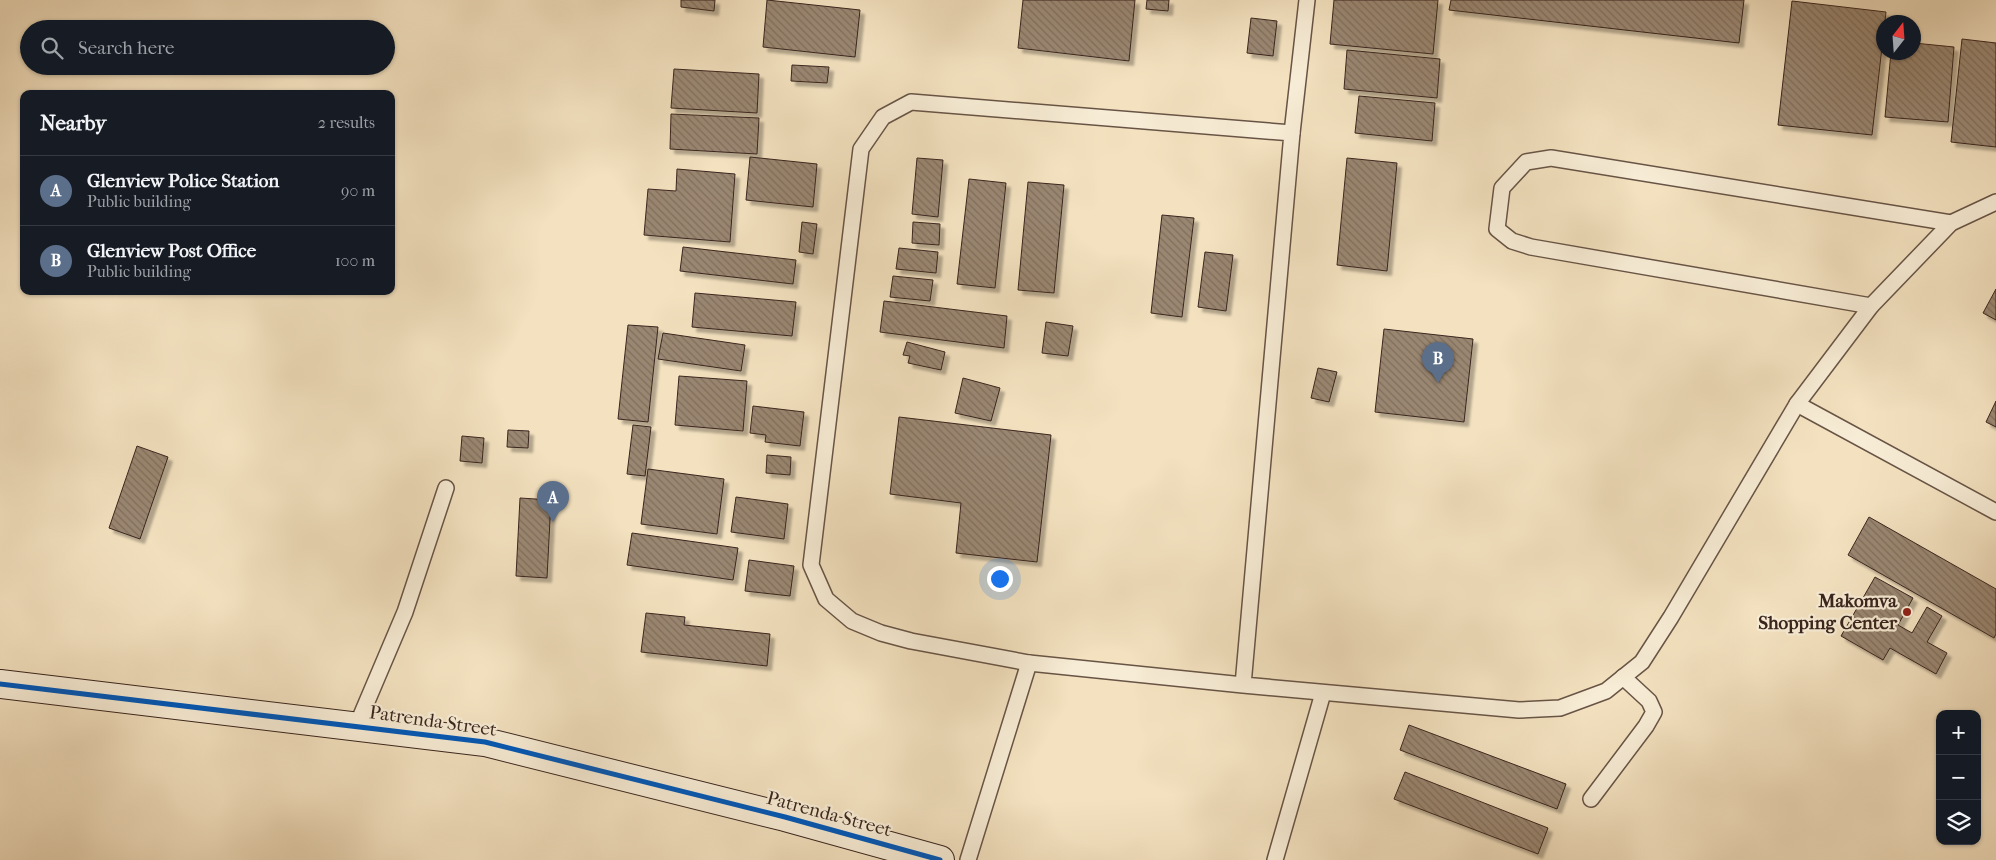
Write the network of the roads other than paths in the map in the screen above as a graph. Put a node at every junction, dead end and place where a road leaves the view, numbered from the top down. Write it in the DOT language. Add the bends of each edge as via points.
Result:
graph roads {
  1 [pos="1308,0"];
  2 [pos="1292,133"];
  3 [pos="1996,202"];
  4 [pos="1951,223"];
  5 [pos="1871,306"];
  6 [pos="1797,404"];
  7 [pos="446,488"];
  8 [pos="1996,512"];
  9 [pos="1029,663"];
  10 [pos="1623,677"];
  11 [pos="0,684"];
  12 [pos="1243,685"];
  13 [pos="1323,693"];
  14 [pos="357,725"];
  15 [pos="1591,800"];
  16 [pos="940,860"];
  17 [pos="968,860"];
  18 [pos="1274,860"];
  1 -- 2 [label="lane"];
  2 -- 9 [label="lane" via="911,102 883,118 861,149 811,565 826,599 852,622 911,641"];
  2 -- 12 [label="lane"];
  3 -- 4 [label="lane"];
  4 -- 5 [label="lane"];
  4 -- 5 [label="lane" via="1551,158 1526,162 1502,188 1497,229 1512,241 1531,248"];
  5 -- 6 [label="lane"];
  6 -- 8 [label="lane"];
  6 -- 10 [label="lane" via="1642,662"];
  7 -- 14 [label="lane" via="405,612"];
  9 -- 12 [label="lane"];
  9 -- 17 [label="lane"];
  10 -- 13 [label="lane" via="1606,691 1560,708 1519,710"];
  10 -- 15 [label="lane" via="1648,701 1654,712"];
  11 -- 14 [label="street, Patrenda Street"];
  12 -- 13 [label="lane"];
  13 -- 18 [label="lane"];
  14 -- 16 [label="street, Patrenda Street" via="485,742 785,817"];
}
